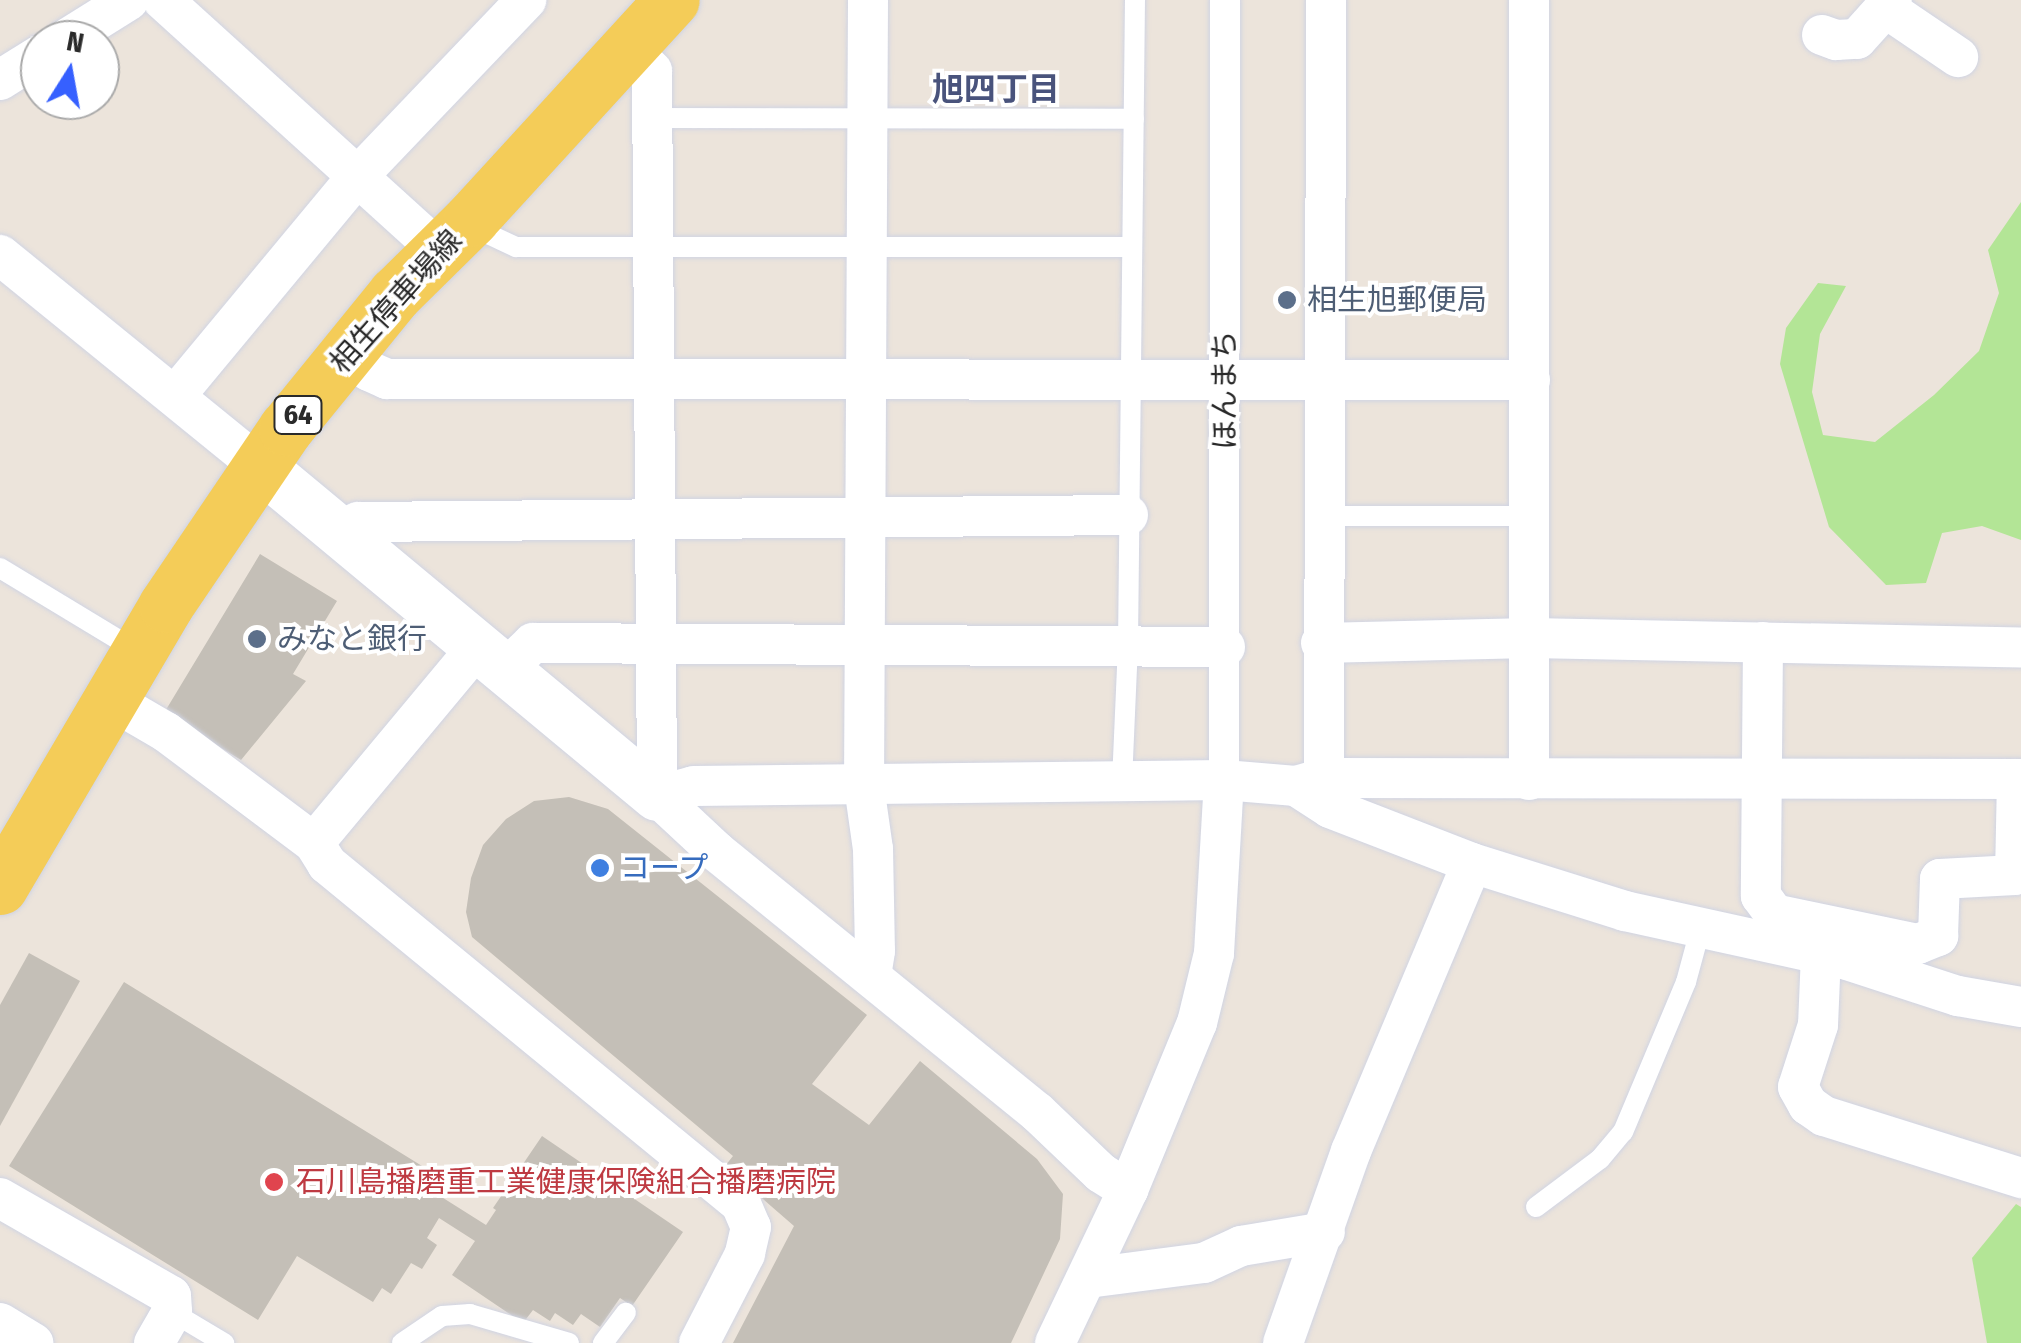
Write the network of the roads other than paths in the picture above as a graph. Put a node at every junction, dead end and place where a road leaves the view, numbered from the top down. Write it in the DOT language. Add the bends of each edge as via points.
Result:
graph roads {
  1 [pos="129,0"];
  2 [pos="163,0"];
  3 [pos="526,0"];
  4 [pos="672,0"];
  5 [pos="868,0"];
  6 [pos="1135,0"];
  7 [pos="1225,0"];
  8 [pos="1326,0"];
  9 [pos="1529,0"];
  10 [pos="1890,4"];
  11 [pos="96,20"];
  12 [pos="1822,36"];
  13 [pos="629,47"];
  14 [pos="1958,57"];
  15 [pos="653,118"];
  16 [pos="1134,119"];
  17 [pos="866,122"];
  18 [pos="357,177"];
  19 [pos="455,234"];
  20 [pos="656,246"];
  21 [pos="1132,247"];
  22 [pos="864,249"];
  23 [pos="0,255"];
  24 [pos="350,352"];
  25 [pos="1322,377"];
  26 [pos="656,378"];
  27 [pos="1131,378"];
  28 [pos="863,379"];
  29 [pos="1226,379"];
  30 [pos="1530,380"];
  31 [pos="175,396"];
  32 [pos="260,466"];
  33 [pos="1128,514"];
  34 [pos="656,516"];
  35 [pos="1322,516"];
  36 [pos="1530,516"];
  37 [pos="864,517"];
  38 [pos="343,534"];
  39 [pos="0,568"];
  40 [pos="1530,638"];
  41 [pos="1763,642"];
  42 [pos="1321,643"];
  43 [pos="656,644"];
  44 [pos="1128,644"];
  45 [pos="864,647"];
  46 [pos="1225,647"];
  47 [pos="2021,647"];
  48 [pos="139,652"];
  49 [pos="493,656"];
  50 [pos="111,700"];
  51 [pos="1762,779"];
  52 [pos="2019,779"];
  53 [pos="1224,780"];
  54 [pos="1529,780"];
  55 [pos="1122,782"];
  56 [pos="1310,782"];
  57 [pos="864,786"];
  58 [pos="657,796"];
  59 [pos="314,843"];
  60 [pos="1472,863"];
  61 [pos="0,887"];
  62 [pos="1700,930"];
  63 [pos="1821,954"];
  64 [pos="871,977"];
  65 [pos="2014,1000"];
  66 [pos="2021,1178"];
  67 [pos="1128,1190"];
  68 [pos="0,1198"];
  69 [pos="1536,1207"];
  70 [pos="1325,1232"];
  71 [pos="1088,1278"];
  72 [pos="626,1312"];
  73 [pos="0,1324"];
  74 [pos="163,1327"];
  75 [pos="33,1343"];
  76 [pos="224,1343"];
  77 [pos="402,1343"];
  78 [pos="569,1343"];
  79 [pos="602,1343"];
  80 [pos="699,1343"];
  81 [pos="1056,1343"];
  82 [pos="1283,1343"];
  1 -- 11 [label="street"];
  2 -- 18 [label="street"];
  3 -- 18 [label="street"];
  4 -- 13 [label="main road, 相生停車場線 / 64"];
  5 -- 17 [label="street"];
  6 -- 16 [label="lane"];
  7 -- 29 [label="street, ほんまち"];
  8 -- 25 [label="street"];
  9 -- 30 [label="street"];
  10 -- 12 [label="street" via="1858,39"];
  10 -- 14 [label="street"];
  13 -- 15 [label="street" via="652,71"];
  13 -- 19 [label="main road, 相生停車場線 / 64"];
  15 -- 17 [label="lane"];
  15 -- 20 [label="street"];
  16 -- 17 [label="lane"];
  16 -- 21 [label="lane"];
  17 -- 22 [label="street"];
  18 -- 19 [label="street"];
  18 -- 31 [label="street"];
  19 -- 20 [label="lane" via="488,234 516,247"];
  19 -- 24 [label="main road, 相生停車場線 / 64"];
  20 -- 22 [label="lane"];
  20 -- 26 [label="street"];
  21 -- 22 [label="lane"];
  21 -- 27 [label="lane"];
  22 -- 28 [label="street"];
  23 -- 31 [label="street"];
  24 -- 26 [label="street" via="387,379"];
  24 -- 32 [label="main road, 相生停車場線 / 64"];
  25 -- 29 [label="street"];
  25 -- 30 [label="street"];
  25 -- 35 [label="street"];
  26 -- 28 [label="street"];
  26 -- 34 [label="street"];
  27 -- 28 [label="street"];
  27 -- 29 [label="street"];
  27 -- 33 [label="lane"];
  28 -- 37 [label="street"];
  29 -- 46 [label="street, ほんまち"];
  30 -- 36 [label="street"];
  31 -- 32 [label="street"];
  32 -- 38 [label="street"];
  32 -- 48 [label="main road, 相生停車場線 / 64"];
  33 -- 37 [label="street"];
  33 -- 44 [label="lane"];
  34 -- 37 [label="street"];
  34 -- 38 [label="street" via="358,522"];
  34 -- 43 [label="street"];
  35 -- 36 [label="lane"];
  35 -- 42 [label="street"];
  36 -- 40 [label="street"];
  37 -- 45 [label="street"];
  38 -- 49 [label="street"];
  39 -- 48 [label="lane"];
  40 -- 41 [label="street"];
  40 -- 42 [label="street"];
  40 -- 54 [label="street"];
  41 -- 47 [label="street"];
  41 -- 51 [label="street"];
  42 -- 56 [label="street"];
  43 -- 45 [label="street"];
  43 -- 49 [label="street" via="532,644"];
  43 -- 58 [label="street"];
  44 -- 45 [label="street"];
  44 -- 46 [label="street"];
  44 -- 55 [label="lane"];
  45 -- 57 [label="street"];
  46 -- 53 [label="street, ほんまち"];
  48 -- 50 [label="main road, 相生停車場線 / 64"];
  49 -- 58 [label="street"];
  49 -- 59 [label="street"];
  50 -- 59 [label="street" via="166,732"];
  50 -- 61 [label="main road, 相生停車場線 / 64"];
  51 -- 52 [label="street"];
  51 -- 52 [label="street" via="1761,896 1774,914 1918,944 1938,936 1940,878 2015,874"];
  51 -- 54 [label="street"];
  53 -- 55 [label="street"];
  53 -- 56 [label="street"];
  53 -- 67 [label="street" via="1214,953 1197,1023"];
  54 -- 56 [label="street"];
  55 -- 57 [label="street"];
  56 -- 60 [label="street" via="1330,808"];
  57 -- 58 [label="street" via="694,786"];
  57 -- 64 [label="street" via="874,849"];
  58 -- 64 [label="street"];
  59 -- 80 [label="street" via="327,864 740,1204 750,1227 745,1254"];
  60 -- 62 [label="street"];
  60 -- 70 [label="street" via="1351,1151"];
  62 -- 63 [label="street"];
  62 -- 69 [label="lane" via="1686,982 1623,1132 1600,1159"];
  63 -- 65 [label="street"];
  63 -- 66 [label="street" via="1818,1026 1798,1088 1808,1105 1824,1116"];
  64 -- 67 [label="street"];
  67 -- 71 [label="street"];
  68 -- 74 [label="street" via="171,1296"];
  70 -- 71 [label="street" via="1240,1246 1204,1263"];
  70 -- 82 [label="street"];
  71 -- 81 [label="street"];
  72 -- 79 [label="lane"];
  73 -- 75 [label="street"];
  74 -- 76 [label="lane"];
  77 -- 78 [label="lane" via="442,1316 470,1314"];
}
